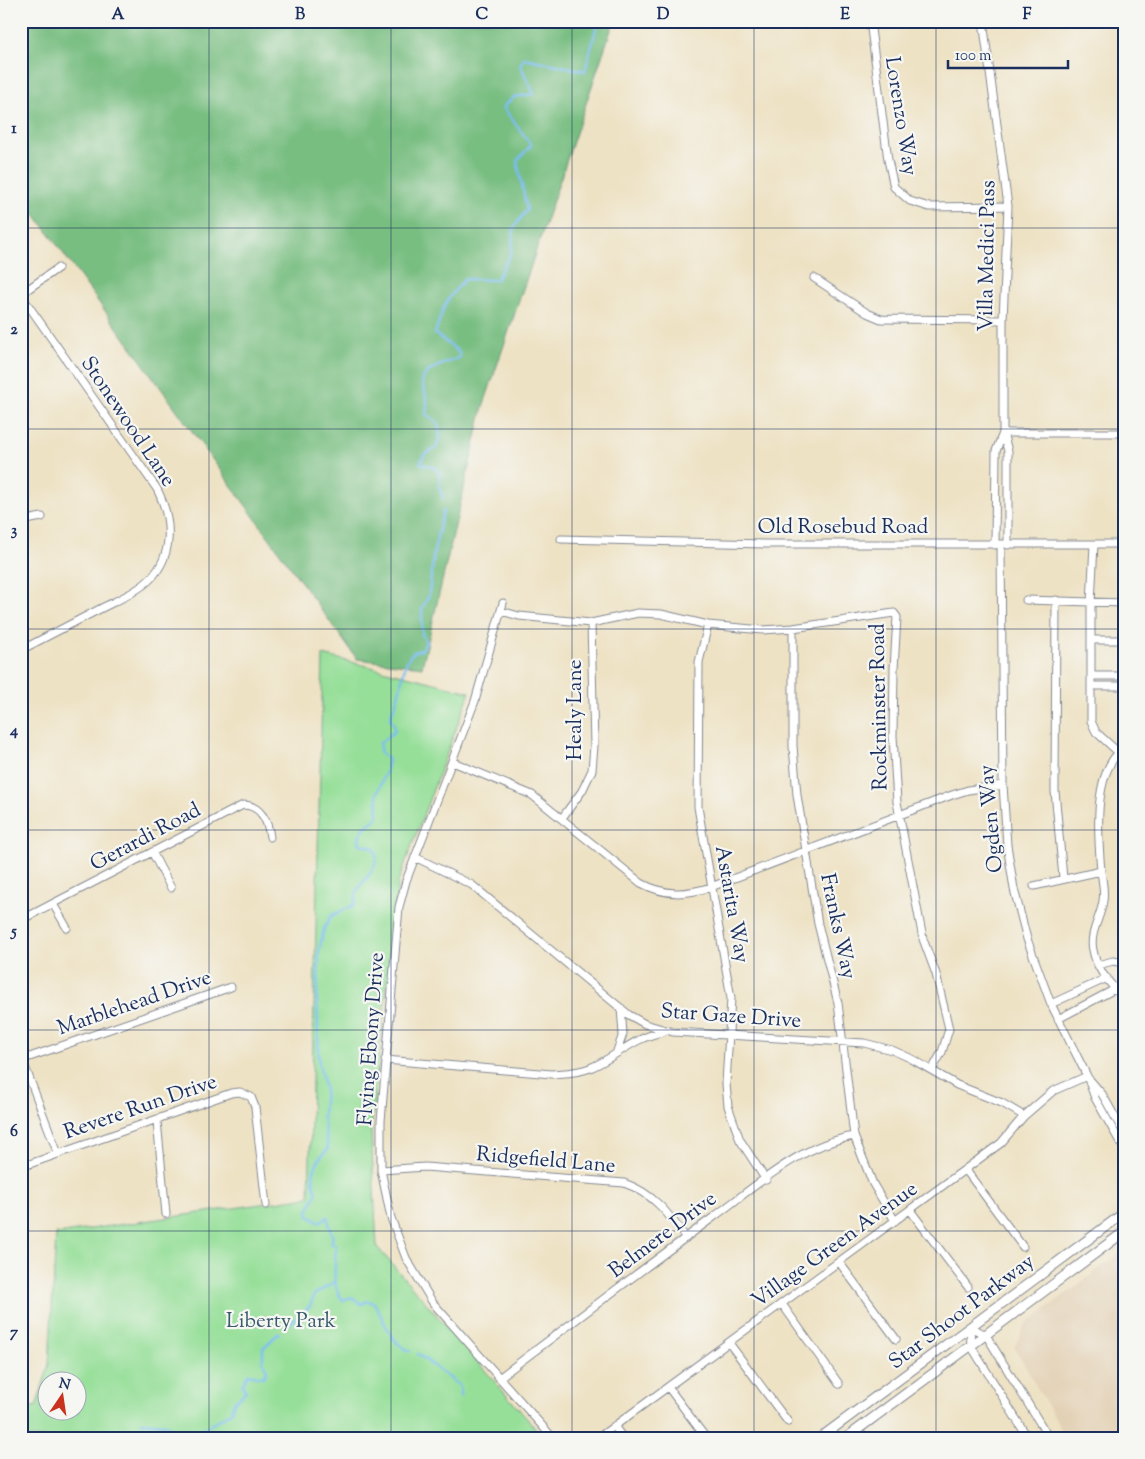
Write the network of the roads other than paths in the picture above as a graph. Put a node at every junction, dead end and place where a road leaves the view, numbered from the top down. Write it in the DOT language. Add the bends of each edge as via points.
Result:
graph roads {
  1 [pos="870,21"];
  2 [pos="984,21"];
  3 [pos="1008,206"];
  4 [pos="58,268"];
  5 [pos="814,278"];
  6 [pos="21,294"];
  7 [pos="1003,320"];
  8 [pos="1003,433"];
  9 [pos="1124,433"];
  10 [pos="42,517"];
  11 [pos="21,521"];
  12 [pos="561,539"];
  13 [pos="1094,544"];
  14 [pos="1124,544"];
  15 [pos="1001,545"];
  16 [pos="1026,600"];
  17 [pos="1056,600"];
  18 [pos="503,603"];
  19 [pos="1091,603"];
  20 [pos="1124,603"];
  21 [pos="501,611"];
  22 [pos="591,623"];
  23 [pos="708,625"];
  24 [pos="793,628"];
  25 [pos="1092,640"];
  26 [pos="1124,640"];
  27 [pos="21,650"];
  28 [pos="1092,676"];
  29 [pos="1124,676"];
  30 [pos="1092,686"];
  31 [pos="1124,686"];
  32 [pos="1121,750"];
  33 [pos="453,762"];
  34 [pos="1003,785"];
  35 [pos="900,815"];
  36 [pos="562,818"];
  37 [pos="270,837"];
  38 [pos="806,851"];
  39 [pos="152,852"];
  40 [pos="415,857"];
  41 [pos="1101,871"];
  42 [pos="1064,878"];
  43 [pos="1034,886"];
  44 [pos="711,887"];
  45 [pos="171,888"];
  46 [pos="53,904"];
  47 [pos="21,920"];
  48 [pos="66,928"];
  49 [pos="1124,963"];
  50 [pos="1098,965"];
  51 [pos="1107,978"];
  52 [pos="231,987"];
  53 [pos="1115,989"];
  54 [pos="1123,995"];
  55 [pos="1050,1004"];
  56 [pos="621,1008"];
  57 [pos="1058,1019"];
  58 [pos="668,1032"];
  59 [pos="730,1035"];
  60 [pos="842,1041"];
  61 [pos="616,1052"];
  62 [pos="22,1059"];
  63 [pos="385,1060"];
  64 [pos="932,1070"];
  65 [pos="1087,1076"];
  66 [pos="1024,1116"];
  67 [pos="157,1121"];
  68 [pos="1124,1133"];
  69 [pos="854,1136"];
  70 [pos="1124,1149"];
  71 [pos="58,1154"];
  72 [pos="21,1167"];
  73 [pos="966,1169"];
  74 [pos="381,1170"];
  75 [pos="766,1180"];
  76 [pos="266,1205"];
  77 [pos="910,1210"];
  78 [pos="1124,1213"];
  79 [pos="166,1214"];
  80 [pos="896,1221"];
  81 [pos="1124,1232"];
  82 [pos="686,1238"];
  83 [pos="1023,1247"];
  84 [pos="839,1262"];
  85 [pos="968,1287"];
  86 [pos="782,1304"];
  87 [pos="970,1327"];
  88 [pos="986,1335"];
  89 [pos="896,1339"];
  90 [pos="729,1342"];
  91 [pos="971,1346"];
  92 [pos="499,1378"];
  93 [pos="839,1384"];
  94 [pos="668,1387"];
  95 [pos="788,1422"];
  96 [pos="614,1426"];
  97 [pos="553,1438"];
  98 [pos="598,1438"];
  99 [pos="623,1438"];
  100 [pos="706,1438"];
  101 [pos="820,1438"];
  102 [pos="846,1438"];
  103 [pos="1028,1438"];
  104 [pos="1049,1438"];
  1 -- 3 [label="street, Lorenzo Way" via="894,187 910,201 929,207"];
  2 -- 3 [label="street, Villa Medici Pass"];
  3 -- 7 [label="street, Villa Medici Pass"];
  4 -- 6 [label="street"];
  5 -- 7 [label="street" via="880,319"];
  6 -- 27 [label="street, Stonewood Lane" via="157,489 169,524 165,554 145,584"];
  7 -- 8 [label="street, Villa Medici Pass"];
  8 -- 9 [label="street"];
  8 -- 15 [label="street, Villa Medici Pass" via="1008,451"];
  8 -- 15 [label="street, Villa Medici Pass" via="996,451"];
  10 -- 11 [label="street"];
  12 -- 15 [label="street, Old Rosebud Road"];
  13 -- 14 [label="street, Old Rosebud Road"];
  13 -- 15 [label="street, Old Rosebud Road"];
  13 -- 19 [label="street"];
  15 -- 34 [label="street, Ogden Way"];
  16 -- 17 [label="street"];
  17 -- 19 [label="street"];
  17 -- 42 [label="street" via="1055,791"];
  18 -- 21 [label="street, Flying Ebony Drive"];
  19 -- 20 [label="street"];
  19 -- 25 [label="street"];
  21 -- 22 [label="street, Rockminster Road" via="519,616"];
  21 -- 33 [label="street, Flying Ebony Drive"];
  22 -- 23 [label="street, Rockminster Road" via="638,613 661,614"];
  22 -- 36 [label="street, Healy Lane" via="592,770 582,791"];
  23 -- 24 [label="street, Rockminster Road" via="762,630"];
  23 -- 44 [label="street, Astarita Way" via="699,662 698,807"];
  24 -- 35 [label="street, Rockminster Road" via="889,613 897,617 893,736"];
  24 -- 38 [label="street, Franks Way" via="793,746"];
  25 -- 26 [label="street"];
  25 -- 28 [label="street"];
  28 -- 29 [label="street"];
  28 -- 30 [label="street"];
  30 -- 31 [label="street"];
  30 -- 32 [label="street" via="1091,721 1096,732"];
  32 -- 41 [label="street" via="1105,776 1099,807"];
  33 -- 36 [label="street" via="532,795"];
  33 -- 40 [label="street, Flying Ebony Drive"];
  34 -- 35 [label="street" via="968,790"];
  34 -- 55 [label="street, Ogden Way" via="1014,889 1027,939"];
  35 -- 38 [label="street"];
  35 -- 64 [label="street, Rockminster Road" via="923,939 936,974 949,1029"];
  36 -- 44 [label="street" via="649,888 674,894"];
  37 -- 39 [label="street, Gerardi Road" via="263,814 250,805 243,805"];
  38 -- 44 [label="street"];
  38 -- 60 [label="street, Franks Way" via="818,924 838,1003"];
  39 -- 45 [label="street"];
  39 -- 46 [label="street, Gerardi Road"];
  40 -- 56 [label="street, Star Gaze Drive" via="472,885"];
  40 -- 63 [label="street, Flying Ebony Drive" via="398,916"];
  41 -- 42 [label="street"];
  41 -- 50 [label="street" via="1103,902 1092,940"];
  42 -- 43 [label="street"];
  44 -- 59 [label="street, Astarita Way" via="731,998"];
  46 -- 47 [label="street, Gerardi Road"];
  46 -- 48 [label="street"];
  49 -- 50 [label="street" via="1112,960"];
  50 -- 51 [label="street"];
  51 -- 53 [label="street"];
  51 -- 55 [label="street"];
  52 -- 62 [label="street, Marblehead Drive"];
  53 -- 54 [label="street"];
  53 -- 57 [label="street"];
  55 -- 57 [label="street, Ogden Way"];
  56 -- 58 [label="street, Star Gaze Drive" via="645,1024"];
  56 -- 61 [label="street" via="623,1034"];
  57 -- 65 [label="street, Ogden Way"];
  58 -- 59 [label="street, Star Gaze Drive"];
  58 -- 61 [label="street" via="637,1040"];
  59 -- 60 [label="street, Star Gaze Drive"];
  59 -- 75 [label="street, Astarita Way" via="726,1084 731,1118 740,1140"];
  60 -- 64 [label="street, Star Gaze Drive" via="892,1050"];
  60 -- 69 [label="street, Franks Way"];
  61 -- 63 [label="street" via="581,1071 552,1074"];
  62 -- 71 [label="street"];
  63 -- 74 [label="street, Flying Ebony Drive" via="380,1121"];
  64 -- 66 [label="street, Star Gaze Drive"];
  65 -- 66 [label="street, Village Green Avenue" via="1053,1091"];
  65 -- 68 [label="street, Ogden Way" via="1102,1094"];
  65 -- 70 [label="street, Ogden Way" via="1095,1098"];
  66 -- 73 [label="street, Village Green Avenue" via="1000,1143"];
  67 -- 71 [label="street, Revere Run Drive"];
  67 -- 76 [label="street, Revere Run Drive" via="231,1093 246,1093 255,1106"];
  67 -- 79 [label="street"];
  69 -- 75 [label="street, Belmere Drive" via="817,1146"];
  69 -- 80 [label="street, Franks Way" via="873,1184"];
  71 -- 72 [label="street, Revere Run Drive"];
  73 -- 77 [label="street, Village Green Avenue"];
  73 -- 83 [label="street"];
  74 -- 82 [label="street, Ridgefield Lane" via="425,1166 624,1183 654,1198"];
  74 -- 92 [label="street, Flying Ebony Drive" via="391,1218 417,1279 433,1303"];
  75 -- 82 [label="street, Belmere Drive"];
  77 -- 80 [label="street, Village Green Avenue"];
  77 -- 85 [label="street"];
  78 -- 87 [label="street, Star Shoot Parkway"];
  80 -- 84 [label="street, Village Green Avenue"];
  81 -- 88 [label="street, Star Shoot Parkway"];
  82 -- 92 [label="street, Belmere Drive"];
  84 -- 86 [label="street, Village Green Avenue"];
  84 -- 89 [label="street"];
  86 -- 90 [label="street, Village Green Avenue"];
  86 -- 93 [label="street"];
  87 -- 88 [label="street"];
  87 -- 91 [label="street"];
  87 -- 101 [label="street, Star Shoot Parkway"];
  88 -- 91 [label="street, Star Shoot Parkway"];
  88 -- 104 [label="street"];
  90 -- 94 [label="street, Village Green Avenue"];
  90 -- 95 [label="street"];
  91 -- 102 [label="street, Star Shoot Parkway"];
  91 -- 103 [label="street"];
  92 -- 97 [label="street, Flying Ebony Drive"];
  94 -- 96 [label="street, Village Green Avenue"];
  94 -- 100 [label="street"];
  96 -- 98 [label="street, Village Green Avenue"];
  96 -- 99 [label="street"];
}
